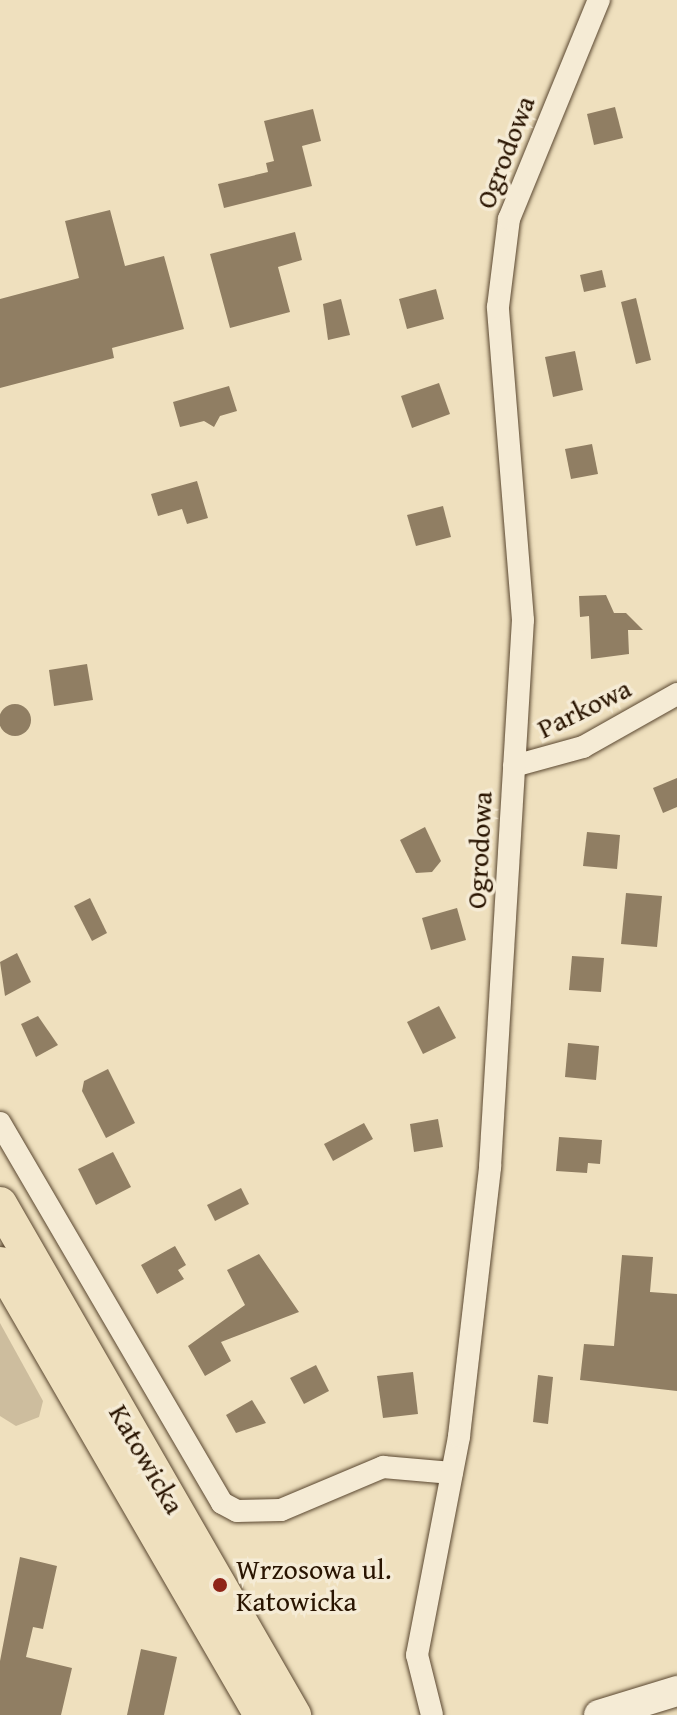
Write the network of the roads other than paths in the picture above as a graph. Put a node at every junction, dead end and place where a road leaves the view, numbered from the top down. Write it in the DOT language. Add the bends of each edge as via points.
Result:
graph roads {
  1 [pos="599,0"];
  2 [pos="677,694"];
  3 [pos="514,766"];
  4 [pos="0,1123"];
  5 [pos="0,1204"];
  6 [pos="0,1264"];
  7 [pos="452,1473"];
  8 [pos="677,1691"];
  9 [pos="261,1715"];
  10 [pos="294,1715"];
  11 [pos="432,1715"];
  12 [pos="599,1715"];
  1 -- 3 [label="street, Ogrodowa" via="509,219 498,307 523,620"];
  2 -- 3 [label="street, Parkowa" via="583,747"];
  3 -- 7 [label="street, Ogrodowa" via="490,1167"];
  4 -- 7 [label="street" via="222,1503 237,1511 281,1510 383,1467"];
  5 -- 10 [label="main road, Katowicka"];
  6 -- 9 [label="main road, Katowicka"];
  7 -- 11 [label="street, Ogrodowa" via="418,1644"];
  8 -- 12 [label="street"];
}
